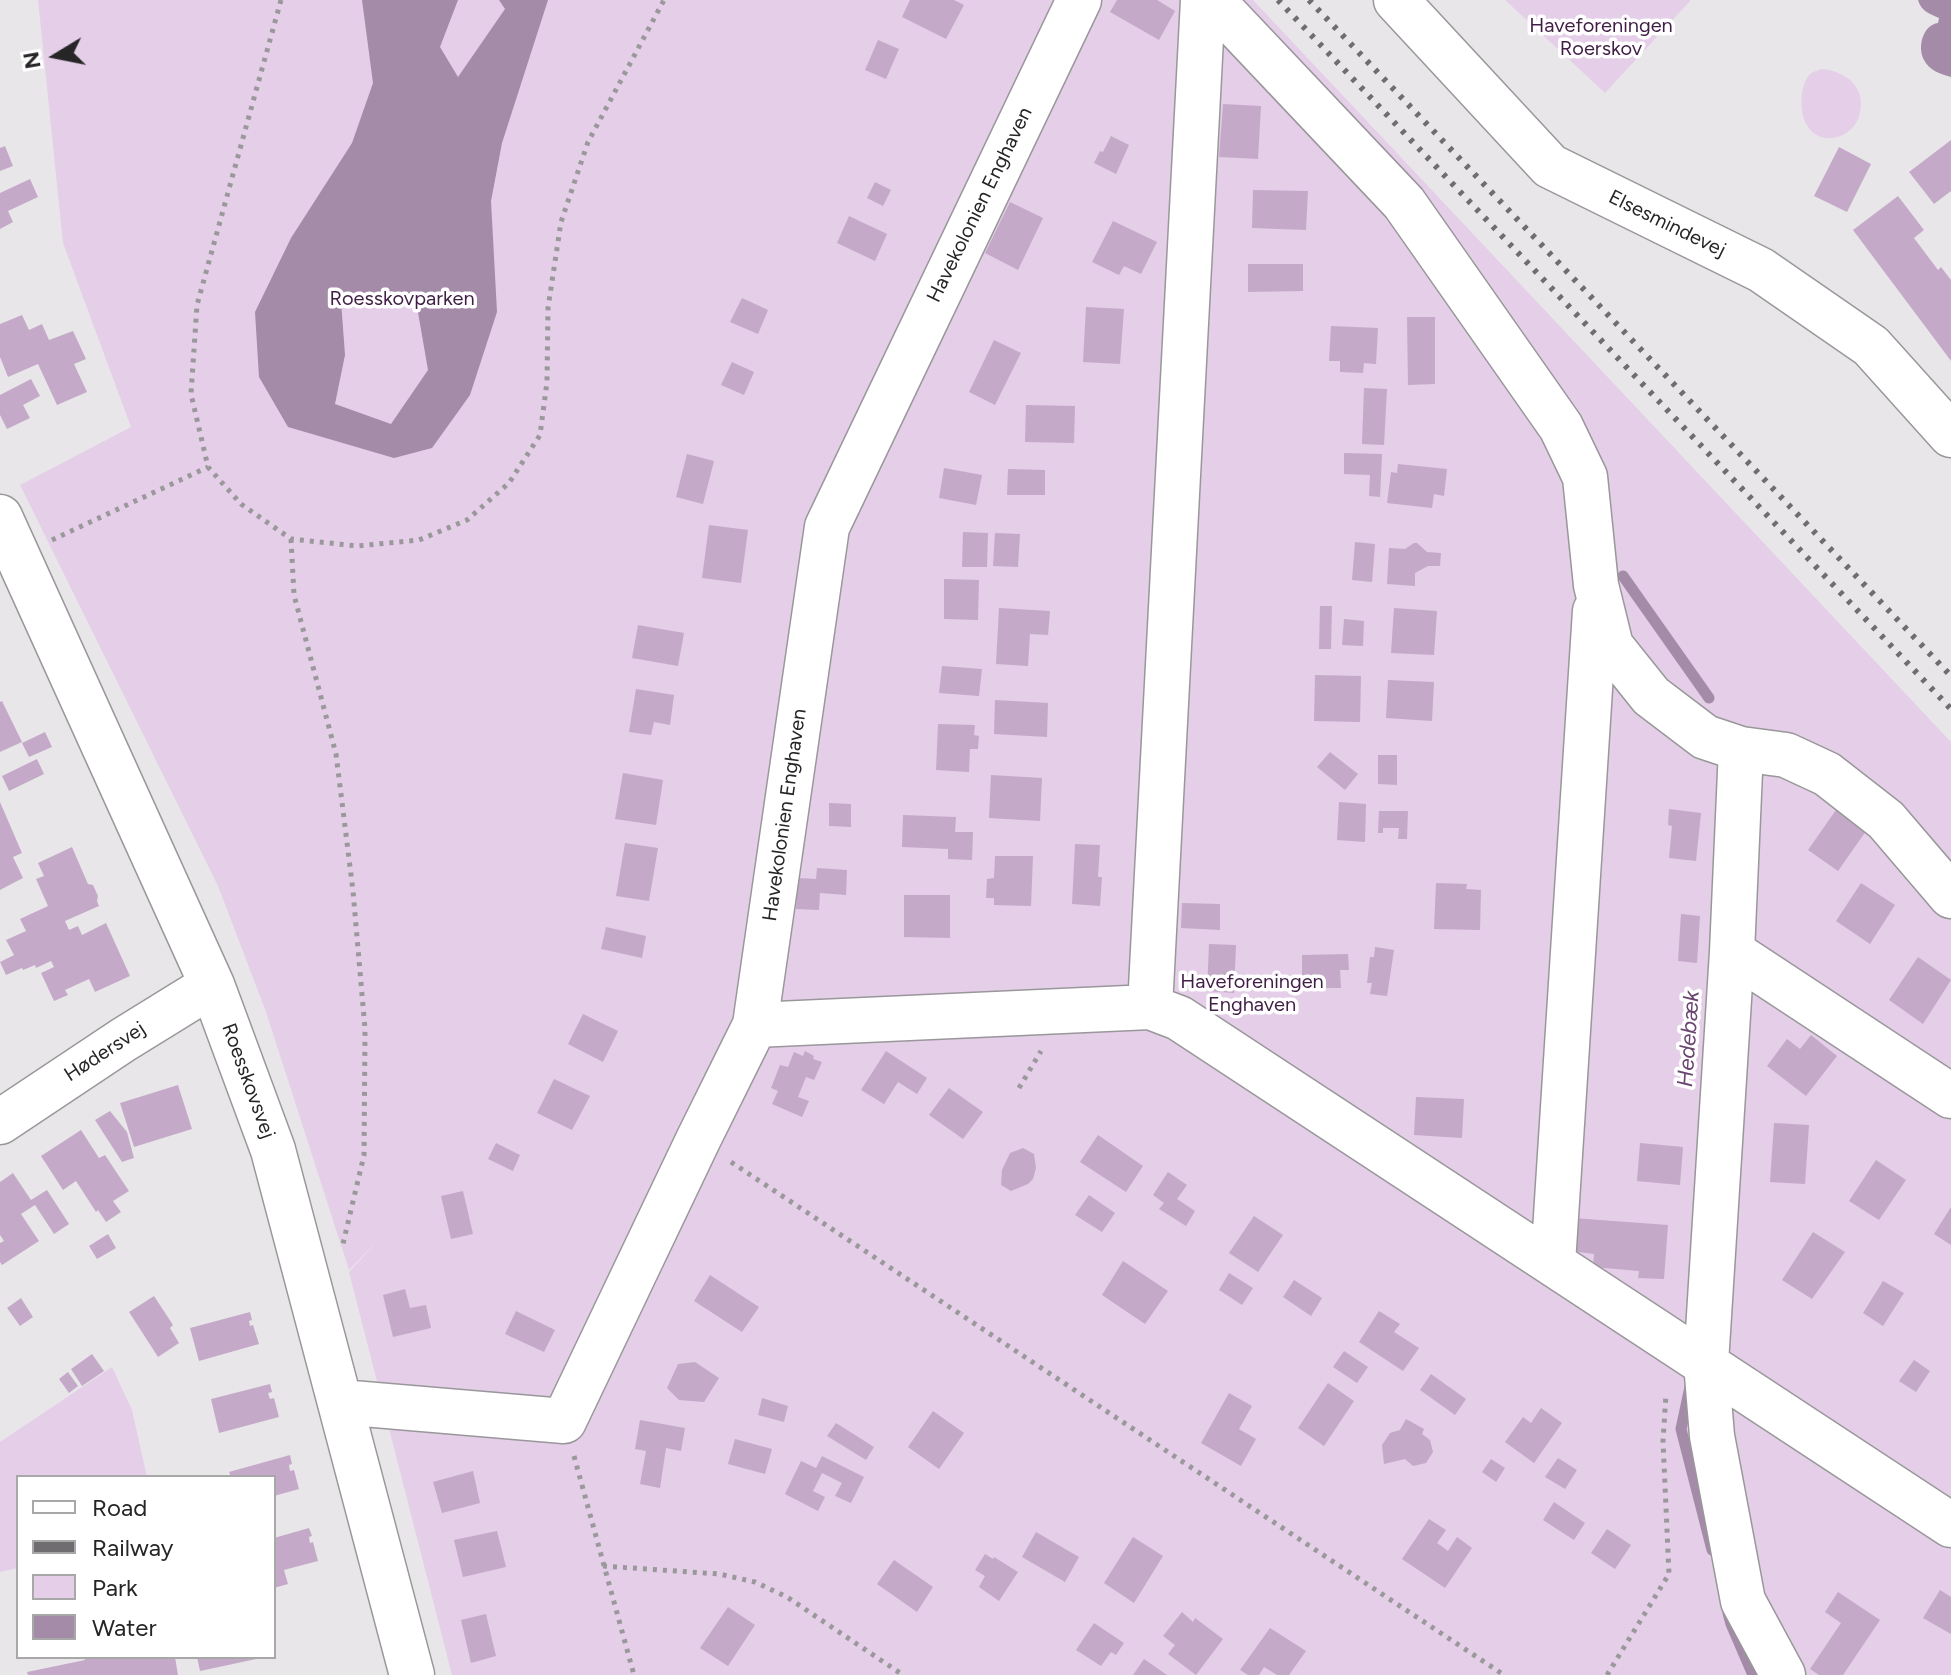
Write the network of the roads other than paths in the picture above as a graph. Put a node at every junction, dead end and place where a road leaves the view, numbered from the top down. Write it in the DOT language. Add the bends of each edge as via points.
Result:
graph roads {
  1 [pos="1079,0"];
  2 [pos="1203,0"];
  3 [pos="1212,0"];
  4 [pos="1396,0"];
  5 [pos="1951,435"];
  6 [pos="0,517"];
  7 [pos="1596,585"];
  8 [pos="1741,749"];
  9 [pos="1951,896"];
  10 [pos="1732,952"];
  11 [pos="212,985"];
  12 [pos="1150,1007"];
  13 [pos="755,1025"];
  14 [pos="1951,1096"];
  15 [pos="0,1122"];
  16 [pos="1553,1263"];
  17 [pos="1706,1363"];
  18 [pos="340,1402"];
  19 [pos="1951,1525"];
  20 [pos="407,1674"];
  21 [pos="1783,1675"];
  1 -- 13 [label="street, Havekolonien Enghaven" via="827,527"];
  2 -- 12 [label="street"];
  3 -- 7 [label="street" via="1404,203 1561,427 1585,477"];
  4 -- 5 [label="street, Elsesmindevej" via="1550,166 1761,270 1871,346"];
  6 -- 11 [label="street, Roesskovsvej"];
  7 -- 8 [label="street" via="1611,646 1651,696 1705,737"];
  7 -- 16 [label="street"];
  8 -- 9 [label="street" via="1786,755 1827,774 1886,820"];
  8 -- 10 [label="street"];
  10 -- 14 [label="street"];
  10 -- 17 [label="street"];
  11 -- 15 [label="street, Hødersvej"];
  11 -- 18 [label="street, Roesskovsvej" via="273,1150"];
  12 -- 13 [label="street"];
  12 -- 16 [label="street" via="1179,1018"];
  13 -- 18 [label="street, Havekolonien Enghaven" via="564,1421"];
  16 -- 17 [label="street"];
  17 -- 19 [label="street"];
  17 -- 21 [label="street" via="1712,1436 1743,1601"];
  18 -- 20 [label="street, Roesskovsvej"];
}
